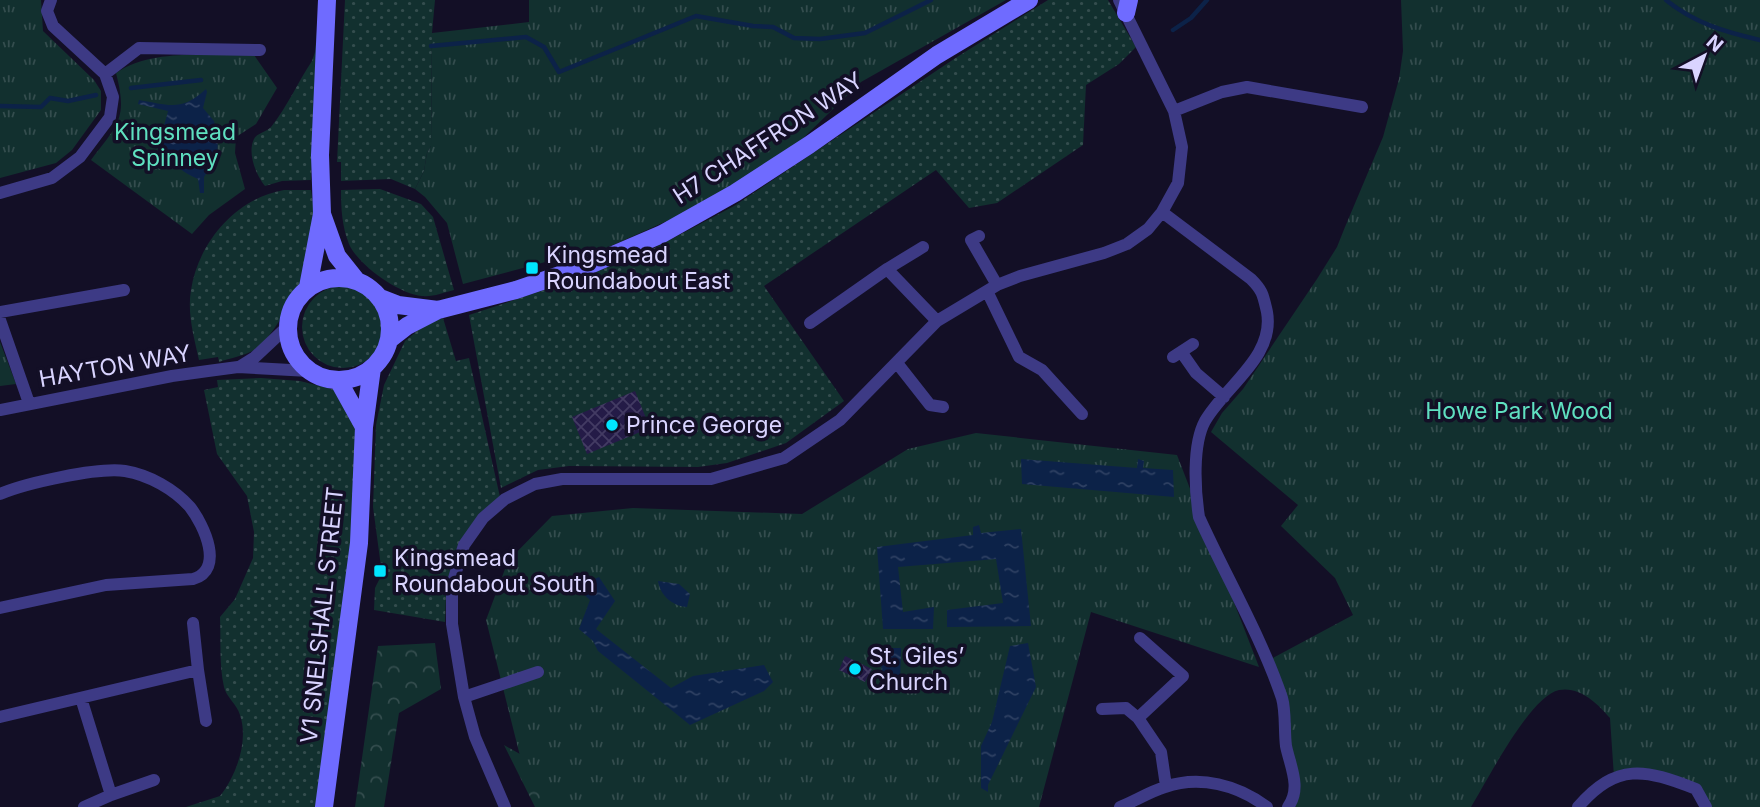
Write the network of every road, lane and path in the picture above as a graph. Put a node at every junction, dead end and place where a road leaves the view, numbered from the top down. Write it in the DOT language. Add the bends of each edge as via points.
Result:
graph roads {
  1 [pos="51,0"];
  2 [pos="327,0"];
  3 [pos="1029,0"];
  4 [pos="1124,4"];
  5 [pos="260,50"];
  6 [pos="105,74"];
  7 [pos="1362,107"];
  8 [pos="1174,111"];
  9 [pos="0,193"];
  10 [pos="1162,212"];
  11 [pos="322,214"];
  12 [pos="979,236"];
  13 [pos="923,247"];
  14 [pos="887,269"];
  15 [pos="357,281"];
  16 [pos="307,288"];
  17 [pos="992,288"];
  18 [pos="124,290"];
  19 [pos="380,298"];
  20 [pos="438,310"];
  21 [pos="0,312"];
  22 [pos="0,320"];
  23 [pos="937,321"];
  24 [pos="810,323"];
  25 [pos="287,327"];
  26 [pos="389,340"];
  27 [pos="1193,344"];
  28 [pos="897,363"];
  29 [pos="238,368"];
  30 [pos="372,368"];
  31 [pos="309,371"];
  32 [pos="338,380"];
  33 [pos="1224,397"];
  34 [pos="29,403"];
  35 [pos="943,407"];
  36 [pos="0,410"];
  37 [pos="1082,414"];
  38 [pos="364,427"];
  39 [pos="0,494"];
  40 [pos="0,608"];
  41 [pos="194,624"];
  42 [pos="1140,638"];
  43 [pos="198,670"];
  44 [pos="538,673"];
  45 [pos="464,697"];
  46 [pos="81,698"];
  47 [pos="1102,709"];
  48 [pos="0,718"];
  49 [pos="1138,718"];
  50 [pos="206,721"];
  51 [pos="154,780"];
  52 [pos="1166,786"];
  53 [pos="111,795"];
  54 [pos="84,807"];
  55 [pos="324,807"];
  56 [pos="505,807"];
  57 [pos="1120,807"];
  58 [pos="1267,807"];
  59 [pos="1288,807"];
  60 [pos="1578,807"];
  61 [pos="1706,807"];
  1 -- 6 [label="street" via="47,11 53,26"];
  2 -- 11 [label="street"];
  3 -- 20 [label="street, H7 CHAFFRON WAY" via="937,55 723,200 662,234 592,264"];
  4 -- 8 [label="street"];
  5 -- 6 [label="street" via="139,48"];
  6 -- 9 [label="street" via="113,97 110,117 80,157 51,178"];
  7 -- 8 [label="street" via="1247,87"];
  8 -- 10 [label="street" via="1182,147 1178,183"];
  10 -- 17 [label="street" via="1127,244"];
  10 -- 33 [label="street" via="1263,291 1268,319 1264,345"];
  11 -- 15 [label="street" via="337,256"];
  11 -- 16 [label="street"];
  12 -- 17 [label="street" via="971,240"];
  13 -- 14 [label="street"];
  14 -- 23 [label="street"];
  14 -- 24 [label="street"];
  15 -- 16 [label="street" via="323,279"];
  15 -- 19 [label="street"];
  16 -- 25 [label="street" via="297,298"];
  17 -- 23 [label="street"];
  17 -- 37 [label="street" via="1019,358 1042,370"];
  18 -- 21 [label="street"];
  19 -- 20 [label="street, H7 CHAFFRON WAY"];
  19 -- 26 [label="street" via="388,318"];
  20 -- 26 [label="street, H7 CHAFFRON WAY"];
  22 -- 34 [label="street"];
  23 -- 28 [label="street"];
  25 -- 29 [label="street"];
  25 -- 31 [label="street" via="289,344"];
  26 -- 30 [label="street"];
  27 -- 33 [label="street" via="1178,355"];
  28 -- 35 [label="street" via="930,405"];
  28 -- 45 [label="street" via="840,420 783,458 710,479 562,479 535,484 505,499 483,518 464,545 452,585 452,624"];
  29 -- 31 [label="street, HAYTON WAY"];
  29 -- 34 [label="street, HAYTON WAY"];
  30 -- 32 [label="street"];
  30 -- 38 [label="street, V1 SNELSHALL STREET"];
  31 -- 32 [label="street"];
  32 -- 38 [label="street"];
  33 -- 59 [label="street" via="1205,422 1196,452 1199,517 1282,700 1296,785"];
  34 -- 36 [label="street, HAYTON WAY"];
  38 -- 55 [label="street, V1 SNELSHALL STREET" via="359,543"];
  39 -- 40 [label="street" via="22,485 108,470 144,476 190,507 203,528 209,562 208,570 193,579 106,585"];
  41 -- 43 [label="street"];
  42 -- 49 [label="street" via="1183,676"];
  43 -- 46 [label="street"];
  43 -- 50 [label="street"];
  44 -- 45 [label="street"];
  45 -- 56 [label="street" via="475,737"];
  46 -- 48 [label="street"];
  46 -- 53 [label="street"];
  47 -- 49 [label="street" via="1126,708"];
  49 -- 52 [label="street" via="1161,752"];
  51 -- 53 [label="street"];
  52 -- 57 [label="street"];
  52 -- 58 [label="street" via="1223,784"];
  53 -- 54 [label="street"];
  60 -- 61 [label="street" via="1594,789 1628,774 1660,775 1696,789"];
}
